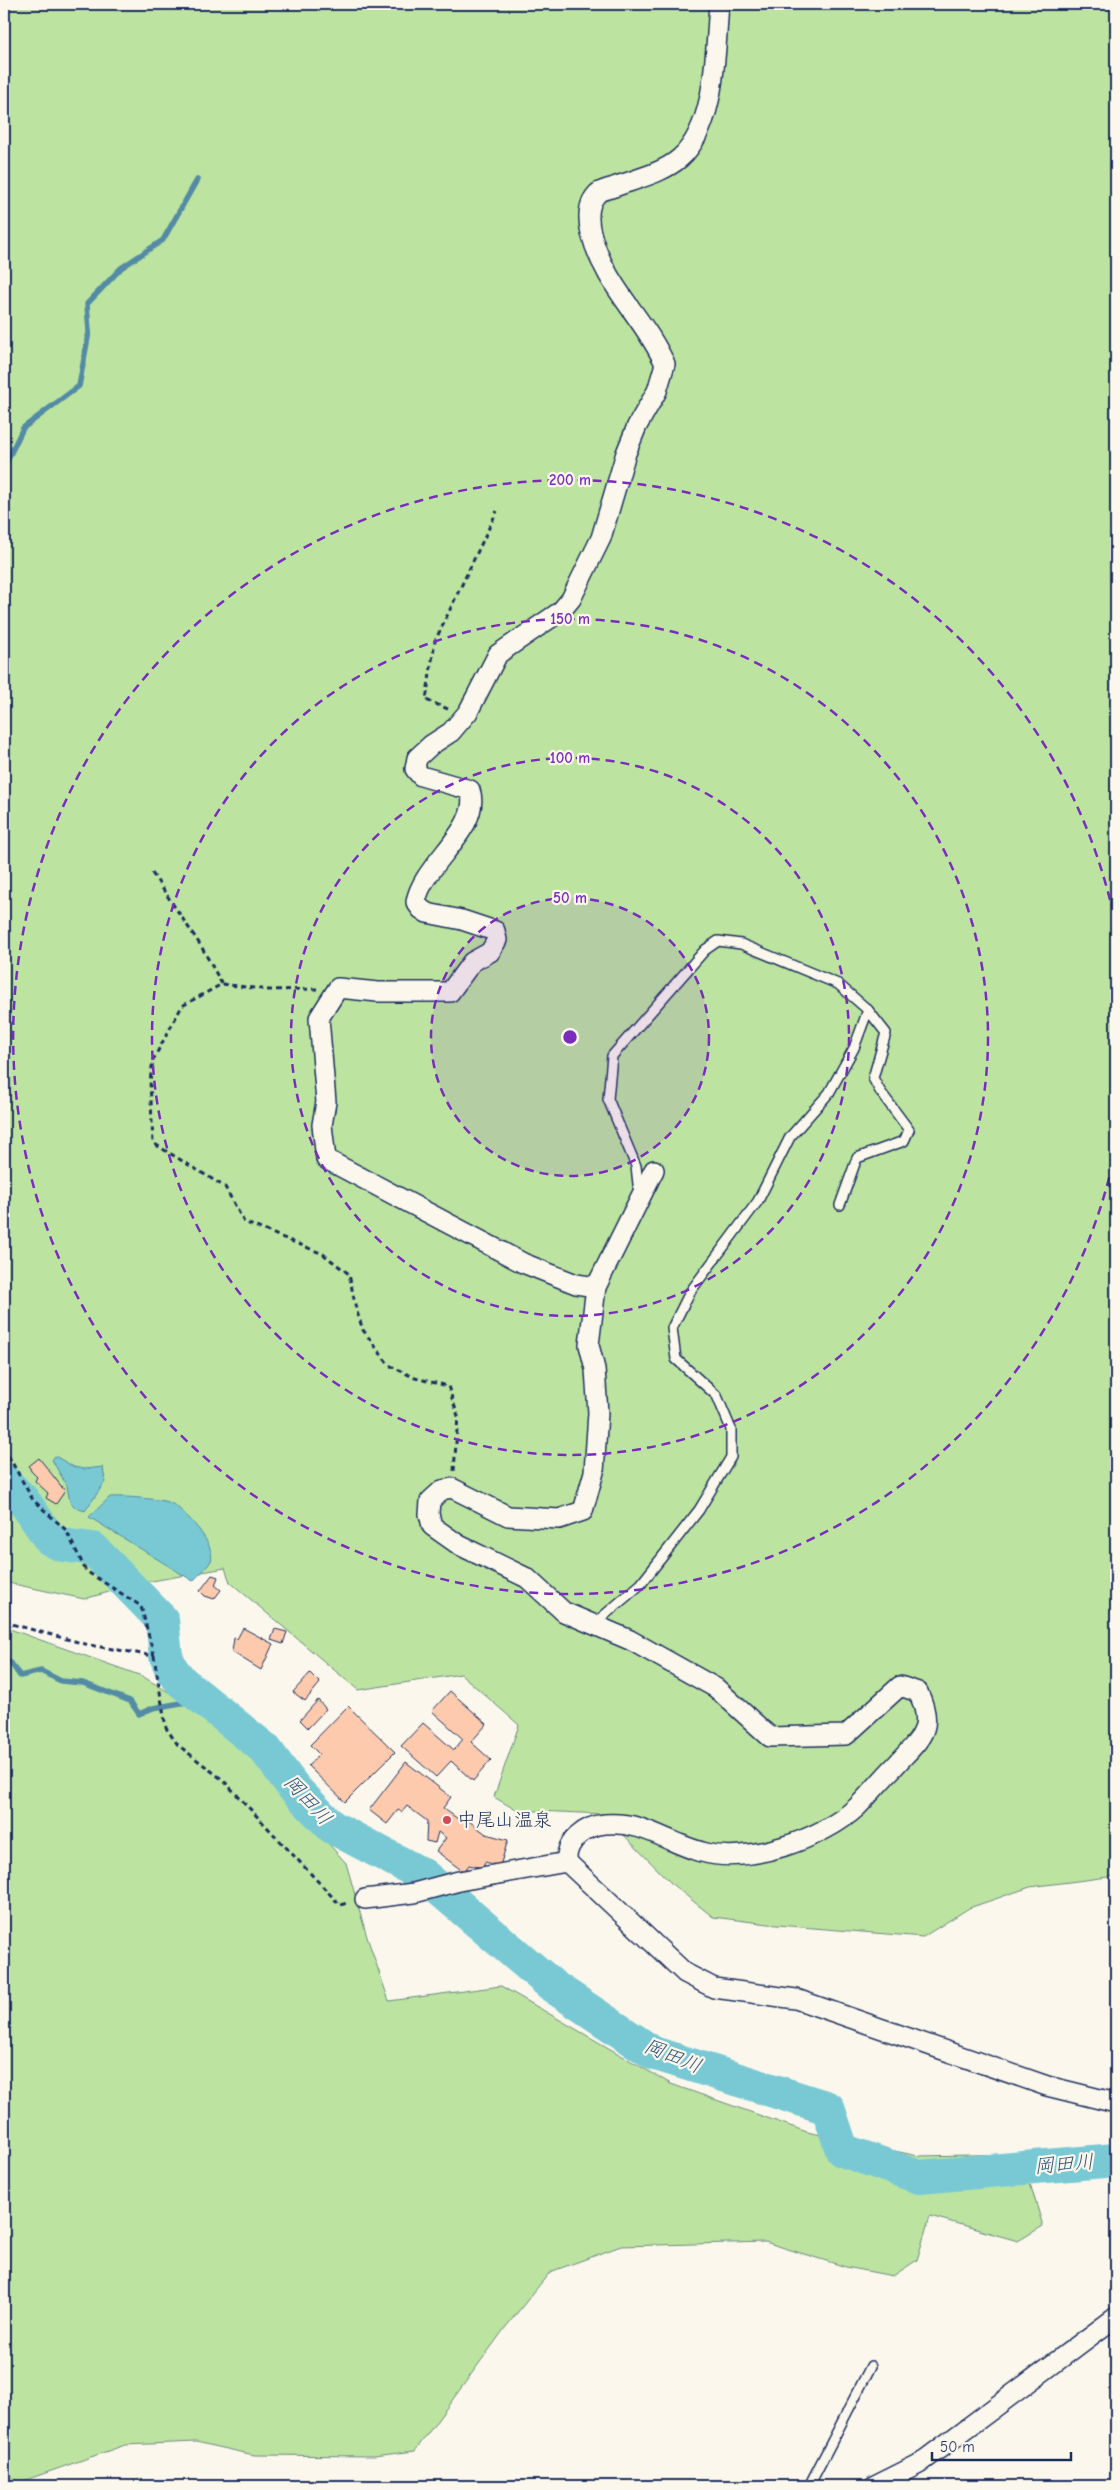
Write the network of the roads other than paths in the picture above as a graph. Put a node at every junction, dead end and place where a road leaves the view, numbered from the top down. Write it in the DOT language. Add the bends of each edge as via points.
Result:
graph roads {
  1 [pos="719,4"];
  2 [pos="868,1010"];
  3 [pos="654,1170"];
  4 [pos="640,1199"];
  5 [pos="840,1205"];
  6 [pos="596,1287"];
  7 [pos="594,1625"];
  8 [pos="567,1862"];
  9 [pos="365,1899"];
  10 [pos="1116,2103"];
  11 [pos="1116,2317"];
  12 [pos="871,2366"];
  13 [pos="809,2486"];
  14 [pos="875,2486"];
  1 -- 6 [label="street" via="711,89 706,112 690,148 661,170 598,193 591,202 591,232 602,263 617,291 658,347 665,364 662,378 626,453 602,538 571,599 561,611 498,654 465,716 451,732 417,758 415,769 421,776 470,790 473,798 472,809 457,837 420,885 416,902 427,913 462,920 495,932 497,940 490,952 472,962 450,992 378,992 338,988 319,1018 326,1102 322,1125 326,1159 515,1260 576,1284"];
  2 -- 4 [label="lane" via="838,984 741,944 718,941 704,950 612,1056 608,1099 636,1166"];
  2 -- 5 [label="lane" via="886,1033 873,1078 910,1130 904,1141 857,1158"];
  2 -- 7 [label="lane" via="854,1048 829,1093 790,1137 758,1201 690,1292 672,1328 676,1359 717,1396 731,1429 731,1457 699,1510 641,1584"];
  3 -- 4 [label="street"];
  4 -- 6 [label="street"];
  6 -- 7 [label="street" via="589,1345 595,1369 598,1413 594,1472 583,1511 559,1519 508,1516 452,1488 442,1490 430,1501 429,1514 432,1526 459,1545 527,1578 564,1612"];
  7 -- 8 [label="street" via="630,1640 716,1688 770,1737 846,1735 900,1686 918,1692 927,1710 925,1730 855,1809 789,1847 742,1856 703,1853 635,1825 604,1824 589,1828 574,1838"];
  8 -- 9 [label="street"];
  8 -- 10 [label="street" via="685,1973 714,1988 796,1999 1047,2086"];
  11 -- 14 [label="street" via="918,2464"];
  12 -- 13 [label="lane"];
}
